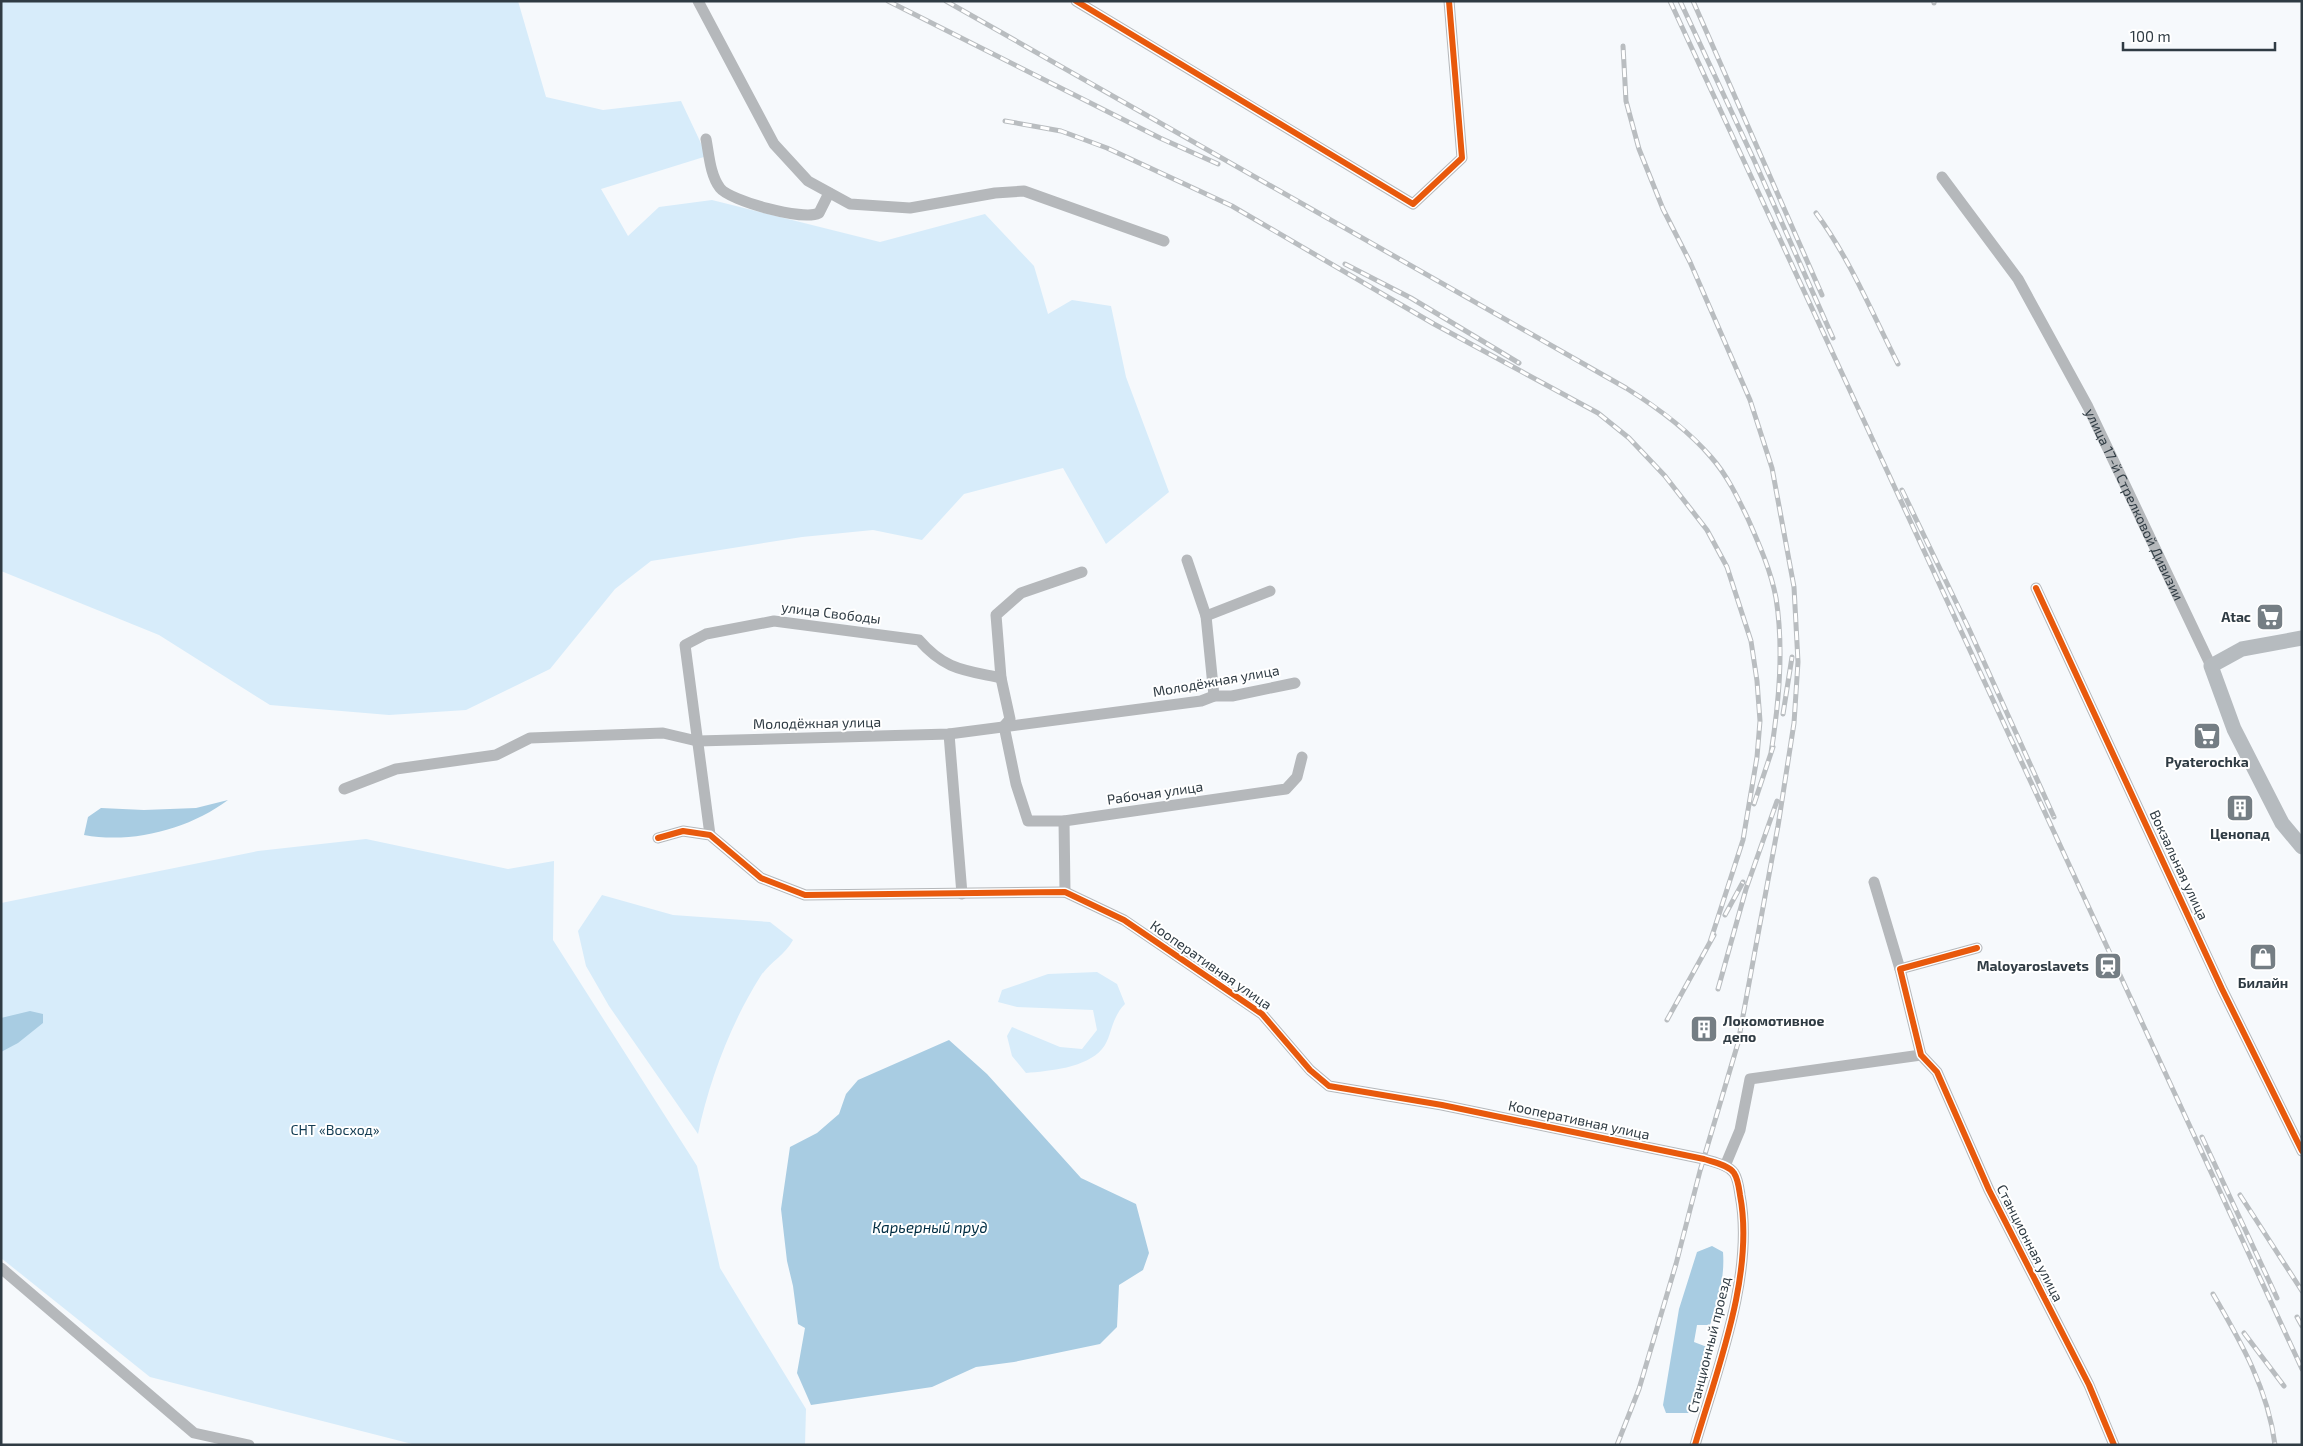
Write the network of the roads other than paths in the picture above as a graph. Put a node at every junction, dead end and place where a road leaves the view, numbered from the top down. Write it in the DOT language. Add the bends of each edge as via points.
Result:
graph roads {
  1 [pos="698,1"];
  2 [pos="1076,1"];
  3 [pos="1449,1"];
  4 [pos="706,139"];
  5 [pos="1942,177"];
  6 [pos="829,193"];
  7 [pos="1164,242"];
  8 [pos="1186,560"];
  9 [pos="1082,572"];
  10 [pos="2036,588"];
  11 [pos="1270,591"];
  12 [pos="1206,616"];
  13 [pos="2302,638"];
  14 [pos="2211,666"];
  15 [pos="1001,678"];
  16 [pos="1295,683"];
  17 [pos="1214,696"];
  18 [pos="1004,726"];
  19 [pos="949,734"];
  20 [pos="697,741"];
  21 [pos="1302,757"];
  22 [pos="344,789"];
  23 [pos="1064,821"];
  24 [pos="710,835"];
  25 [pos="658,838"];
  26 [pos="2300,842"];
  27 [pos="1874,882"];
  28 [pos="1065,892"];
  29 [pos="962,894"];
  30 [pos="1977,948"];
  31 [pos="1900,969"];
  32 [pos="1921,1055"];
  33 [pos="2302,1151"];
  34 [pos="1725,1166"];
  35 [pos="1,1268"];
  36 [pos="249,1445"];
  37 [pos="1695,1445"];
  38 [pos="2114,1445"];
  1 -- 6 [label="street" via="774,144 808,181"];
  2 -- 3 [label="street" via="1413,204 1462,158"];
  4 -- 6 [label="street" via="716,182 727,195 803,217 818,213"];
  5 -- 14 [label="street, улица 17-й Стрелковой Дивизии" via="2018,279 2056,348 2088,407"];
  6 -- 7 [label="street" via="850,204 910,208 1024,191"];
  8 -- 12 [label="street"];
  9 -- 15 [label="street" via="1021,593 996,615"];
  10 -- 33 [label="street, Вокзальная улица" via="2222,989"];
  11 -- 12 [label="street"];
  12 -- 17 [label="street"];
  13 -- 14 [label="main road" via="2242,649"];
  14 -- 26 [label="main road, улица 17-й Стрелковой Дивизии" via="2238,737 2282,823"];
  15 -- 18 [label="street" via="1010,719"];
  15 -- 20 [label="street, улица Свободы" via="949,667 919,640 774,621 706,634 685,645"];
  16 -- 17 [label="street, Молодёжная улица" via="1232,696"];
  17 -- 18 [label="street, Молодёжная улица" via="1201,701"];
  18 -- 19 [label="street, Молодёжная улица"];
  18 -- 23 [label="street, Рабочая улица" via="1028,822"];
  19 -- 20 [label="street, Молодёжная улица"];
  19 -- 29 [label="street"];
  20 -- 22 [label="street, Молодёжная улица" via="663,733 530,738 496,755 396,769"];
  20 -- 24 [label="street"];
  21 -- 23 [label="street, Рабочая улица" via="1297,776 1286,789"];
  23 -- 28 [label="street"];
  24 -- 25 [label="street" via="683,831"];
  24 -- 29 [label="street, Кооперативная улица" via="761,878 805,895"];
  27 -- 31 [label="street"];
  28 -- 29 [label="street, Кооперативная улица"];
  28 -- 34 [label="street, Кооперативная улица" via="1124,920 1262,1014 1310,1070 1329,1086 1442,1105"];
  30 -- 31 [label="street"];
  31 -- 32 [label="street"];
  32 -- 34 [label="street" via="1750,1079 1740,1130"];
  32 -- 38 [label="street, Станционная улица" via="1937,1072 1989,1190 2089,1385"];
  34 -- 37 [label="street, Станционный проезд" via="1733,1171 1736,1178 1743,1212 1739,1288"];
  35 -- 36 [label="street" via="194,1433"];
}
